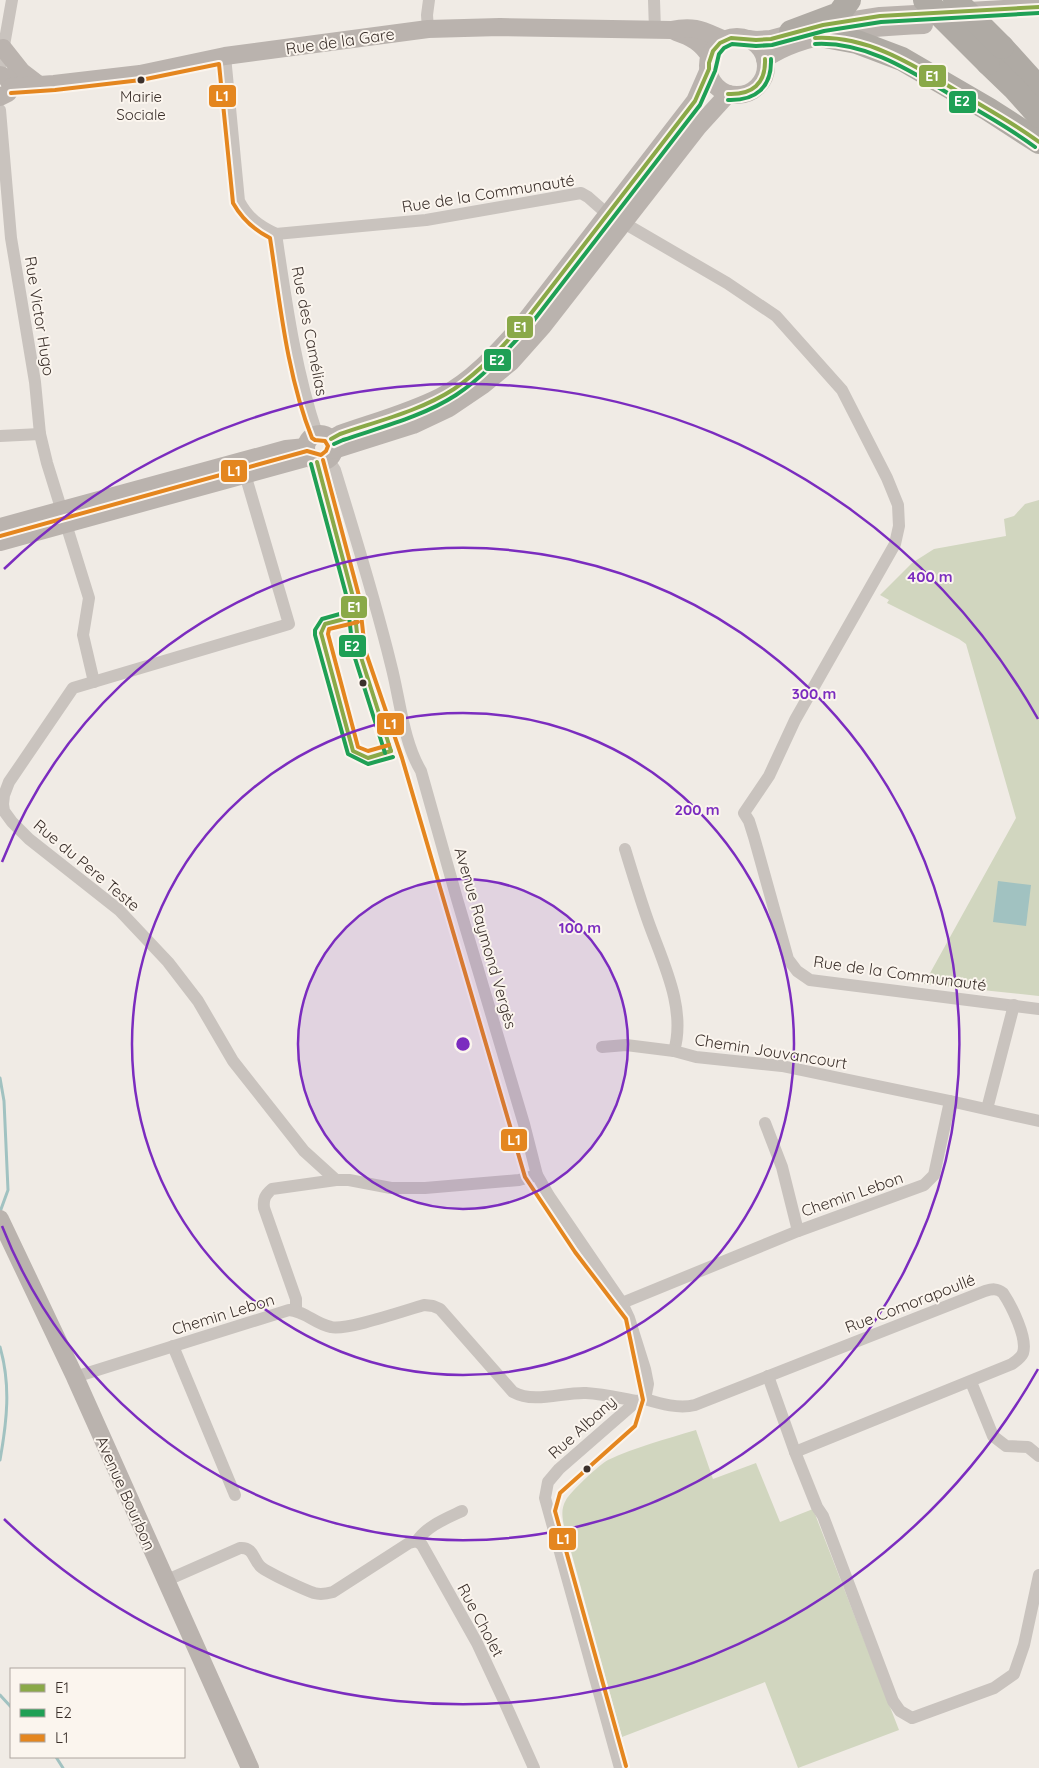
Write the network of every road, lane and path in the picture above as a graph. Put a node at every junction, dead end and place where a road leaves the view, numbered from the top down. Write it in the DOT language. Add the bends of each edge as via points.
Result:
graph roads {
  1 [pos="12,0"];
  2 [pos="429,0"];
  3 [pos="654,0"];
  4 [pos="849,0"];
  5 [pos="925,0"];
  6 [pos="955,0"];
  7 [pos="1039,7"];
  8 [pos="1039,18"];
  9 [pos="428,29"];
  10 [pos="663,30"];
  11 [pos="791,32"];
  12 [pos="825,36"];
  13 [pos="748,39"];
  14 [pos="725,40"];
  15 [pos="3,48"];
  16 [pos="995,55"];
  17 [pos="226,56"];
  18 [pos="765,59"];
  19 [pos="710,63"];
  20 [pos="0,68"];
  21 [pos="39,85"];
  22 [pos="4,86"];
  23 [pos="1039,88"];
  24 [pos="728,94"];
  25 [pos="0,110"];
  26 [pos="1039,116"];
  27 [pos="1039,142"];
  28 [pos="608,214"];
  29 [pos="624,222"];
  30 [pos="276,234"];
  31 [pos="39,418"];
  32 [pos="40,434"];
  33 [pos="26,435"];
  34 [pos="0,436"];
  35 [pos="321,448"];
  36 [pos="247,474"];
  37 [pos="64,517"];
  38 [pos="0,527"];
  39 [pos="0,542"];
  40 [pos="94,682"];
  41 [pos="625,849"];
  42 [pos="1014,1005"];
  43 [pos="1039,1008"];
  44 [pos="602,1047"];
  45 [pos="674,1051"];
  46 [pos="950,1101"];
  47 [pos="987,1109"];
  48 [pos="1039,1121"];
  49 [pos="765,1123"];
  50 [pos="304,1151"];
  51 [pos="536,1175"];
  52 [pos="336,1180"];
  53 [pos="318,1182"];
  54 [pos="1,1221"];
  55 [pos="798,1231"];
  56 [pos="622,1303"];
  57 [pos="296,1310"];
  58 [pos="173,1346"];
  59 [pos="768,1376"];
  60 [pos="75,1377"];
  61 [pos="971,1382"];
  62 [pos="608,1396"];
  63 [pos="641,1400"];
  64 [pos="619,1415"];
  65 [pos="795,1452"];
  66 [pos="1039,1456"];
  67 [pos="236,1495"];
  68 [pos="462,1511"];
  69 [pos="417,1541"];
  70 [pos="1039,1576"];
  71 [pos="165,1581"];
  72 [pos="250,1768"];
  73 [pos="534,1768"];
  74 [pos="620,1768"];
  1 -- 15 [label="street"];
  2 -- 9 [label="street"];
  3 -- 10 [label="street"];
  4 -- 11 [label="highway" via="840,14"];
  5 -- 16 [label="highway, bridge"];
  6 -- 16 [label="highway, bridge"];
  7 -- 11 [label="main road" via="880,16"];
  8 -- 12 [label="main road" via="902,26"];
  9 -- 10 [label="main road, Rue de la Gare"];
  9 -- 17 [label="main road, Rue de la Gare"];
  10 -- 14 [label="main road, Rue de la Gare" via="687,27"];
  10 -- 19 [label="main road, Rue de la Gare" via="692,38 706,50"];
  11 -- 13 [label="main road" via="770,39"];
  12 -- 18 [label="main road" via="777,50"];
  12 -- 27 [label="highway" via="857,42 902,59"];
  13 -- 14 [label="main road"];
  13 -- 18 [label="main road" via="759,47"];
  14 -- 19 [label="main road" via="716,47"];
  15 -- 20 [label="street"];
  15 -- 21 [label="main road" via="22,72"];
  16 -- 23 [label="highway"];
  16 -- 26 [label="highway" via="1014,88"];
  17 -- 21 [label="main road, Rue de la Gare" via="147,72"];
  17 -- 30 [label="street" via="239,201 251,218"];
  18 -- 24 [label="main road" via="765,72 754,89 742,94"];
  19 -- 24 [label="main road" via="713,82"];
  19 -- 28 [label="main road" via="695,101"];
  21 -- 22 [label="main road, Rue de la Gare"];
  24 -- 29 [label="main road"];
  25 -- 31 [label="street, Rue Victor Hugo" via="11,238"];
  28 -- 29 [label="street, Rue de la Communauté"];
  28 -- 30 [label="street, Rue de la Communauté" via="581,193 426,220"];
  28 -- 35 [label="main road" via="526,320 476,372 442,396 340,434"];
  29 -- 35 [label="main road" via="530,340 498,374 450,408 413,425"];
  29 -- 42 [label="street, Rue de la Communauté" via="776,316 842,390 888,478 898,505 899,526 894,544 795,720 769,776 744,813 754,837 788,959 796,971 810,980"];
  30 -- 35 [label="street, Rue des Camélias" via="290,328 309,413"];
  31 -- 32 [label="street, Rue Victor Hugo"];
  31 -- 33 [label="street"];
  32 -- 33 [label="street"];
  32 -- 37 [label="street, Rue Victor Hugo"];
  33 -- 34 [label="street"];
  35 -- 36 [label="main road"];
  35 -- 37 [label="main road" via="286,449"];
  35 -- 51 [label="street, Avenue Raymond Vergès" via="335,470 374,600 412,756 421,771"];
  36 -- 37 [label="main road"];
  36 -- 40 [label="street, Rue du Pere Teste" via="289,624"];
  37 -- 38 [label="main road"];
  37 -- 39 [label="main road"];
  37 -- 40 [label="street, Rue Victor Hugo" via="89,598 83,635"];
  40 -- 50 [label="street, Rue du Pere Teste" via="73,688 9,782 4,795 4,810 29,839 119,910 168,962 198,1000 233,1061"];
  41 -- 45 [label="street, Chemin Jouvancourt" via="676,1006"];
  42 -- 43 [label="street, Rue de la Communauté"];
  42 -- 47 [label="street"];
  44 -- 45 [label="street" via="626,1045"];
  45 -- 46 [label="street, Chemin Jouvancourt" via="696,1057 782,1066"];
  46 -- 47 [label="street"];
  46 -- 55 [label="street, Chemin Lebon" via="931,1180 916,1189"];
  47 -- 48 [label="street"];
  49 -- 55 [label="street" via="782,1167"];
  50 -- 52 [label="street, Rue du Pere Teste"];
  50 -- 53 [label="street"];
  51 -- 52 [label="street" via="519,1180 425,1188 391,1188"];
  51 -- 56 [label="street, Avenue Raymond Vergès"];
  52 -- 53 [label="street"];
  53 -- 57 [label="street" via="272,1190 263,1201 296,1299"];
  54 -- 60 [label="main road, Avenue Bourbon"];
  55 -- 56 [label="street, Chemin Lebon"];
  56 -- 63 [label="street, Avenue Raymond Vergès" via="648,1384"];
  57 -- 58 [label="street, Chemin Lebon"];
  57 -- 62 [label="street, Chemin Lebon" via="323,1324 340,1328 424,1305 433,1306 440,1309 512,1392 532,1398 586,1393"];
  58 -- 60 [label="street, Chemin Lebon"];
  58 -- 67 [label="street"];
  59 -- 61 [label="street, Rue Comorapoullé" via="985,1291 1000,1290 1017,1319 1023,1352 1012,1364"];
  59 -- 63 [label="street, Rue Comorapoullé" via="692,1406"];
  59 -- 65 [label="street"];
  60 -- 71 [label="main road, Avenue Bourbon"];
  61 -- 65 [label="street, Rue Comorapoullé"];
  61 -- 66 [label="street" via="993,1436 1006,1446 1028,1447"];
  62 -- 63 [label="street, Chemin Lebon"];
  62 -- 64 [label="street"];
  63 -- 64 [label="street, Rue Albany"];
  64 -- 74 [label="street, Rue Albany" via="559,1469 548,1482 545,1498"];
  65 -- 70 [label="street" via="893,1701 900,1711 912,1718 994,1688 1014,1674"];
  68 -- 69 [label="street" via="432,1526"];
  69 -- 71 [label="street" via="324,1595 315,1594 266,1570 245,1548"];
  69 -- 73 [label="street, Rue Cholet" via="477,1644"];
  71 -- 72 [label="main road, Avenue Bourbon"];
}
